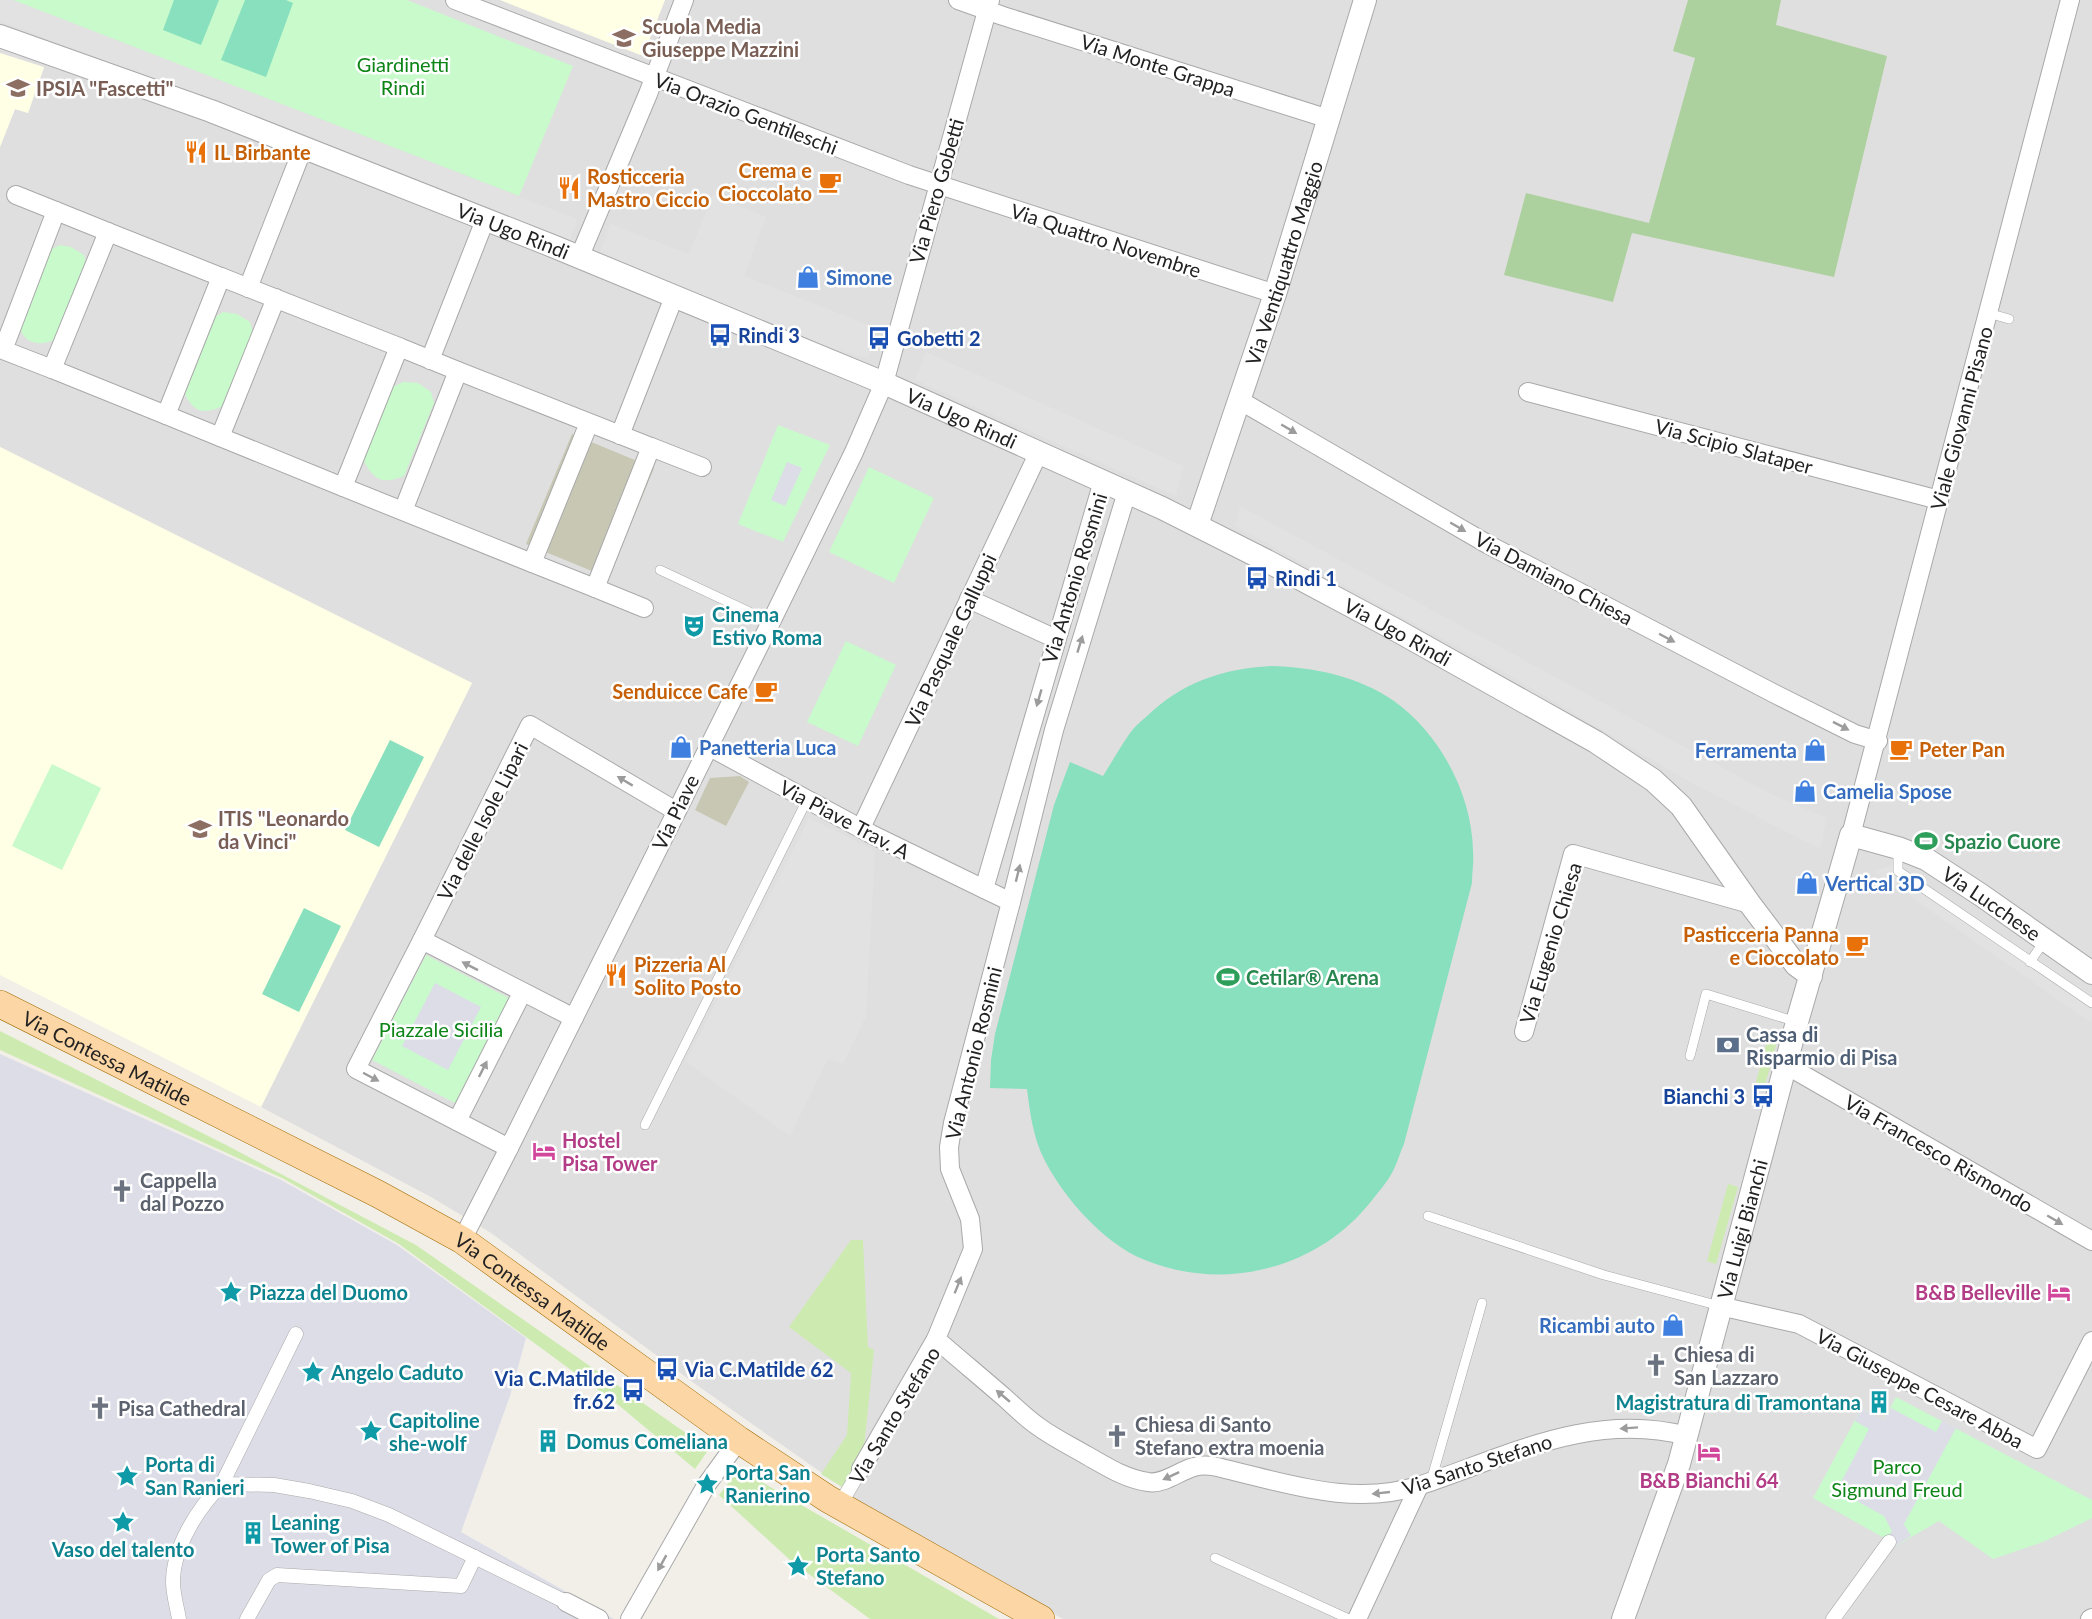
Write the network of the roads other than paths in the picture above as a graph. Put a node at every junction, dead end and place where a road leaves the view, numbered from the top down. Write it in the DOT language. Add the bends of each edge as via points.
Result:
graph roads {
  1 [pos="455,0"];
  2 [pos="684,0"];
  3 [pos="958,0"];
  4 [pos="1365,0"];
  5 [pos="2070,0"];
  6 [pos="989,5"];
  7 [pos="0,36"];
  8 [pos="654,77"];
  9 [pos="1329,119"];
  10 [pos="303,148"];
  11 [pos="938,185"];
  12 [pos="16,195"];
  13 [pos="56,211"];
  14 [pos="485,220"];
  15 [pos="108,232"];
  16 [pos="579,258"];
  17 [pos="220,277"];
  18 [pos="248,288"];
  19 [pos="1275,294"];
  20 [pos="674,297"];
  21 [pos="276,298"];
  22 [pos="1988,314"];
  23 [pos="2009,319"];
  24 [pos="399,347"];
  25 [pos="2,349"];
  26 [pos="430,360"];
  27 [pos="52,369"];
  28 [pos="458,371"];
  29 [pos="884,383"];
  30 [pos="1528,392"];
  31 [pos="1239,400"];
  32 [pos="166,415"];
  33 [pos="589,423"];
  34 [pos="620,435"];
  35 [pos="220,437"];
  36 [pos="651,447"];
  37 [pos="1039,452"];
  38 [pos="702,467"];
  39 [pos="1104,482"];
  40 [pos="343,487"];
  41 [pos="1127,492"];
  42 [pos="1940,500"];
  43 [pos="403,511"];
  44 [pos="1197,525"];
  45 [pos="532,563"];
  46 [pos="660,570"];
  47 [pos="595,588"];
  48 [pos="969,599"];
  49 [pos="644,608"];
  50 [pos="771,622"];
  51 [pos="1056,639"];
  52 [pos="1878,741"];
  53 [pos="708,746"];
  54 [pos="807,800"];
  55 [pos="676,811"];
  56 [pos="861,828"];
  57 [pos="1851,836"];
  58 [pos="1898,848"];
  59 [pos="984,889"];
  60 [pos="1011,902"];
  61 [pos="1750,904"];
  62 [pos="422,940"];
  63 [pos="2045,940"];
  64 [pos="2030,962"];
  65 [pos="2092,973"];
  66 [pos="1811,976"];
  67 [pos="522,993"];
  68 [pos="2092,1003"];
  69 [pos="0,1004"];
  70 [pos="574,1018"];
  71 [pos="1797,1022"];
  72 [pos="1524,1032"];
  73 [pos="1690,1056"];
  74 [pos="1786,1065"];
  75 [pos="457,1121"];
  76 [pos="645,1125"];
  77 [pos="509,1149"];
  78 [pos="1428,1216"];
  79 [pos="462,1240"];
  80 [pos="2092,1241"];
  81 [pos="1482,1303"];
  82 [pos="1720,1306"];
  83 [pos="296,1334"];
  84 [pos="936,1339"];
  85 [pos="2092,1341"];
  86 [pos="1687,1436"];
  87 [pos="739,1440"];
  88 [pos="861,1468"];
  89 [pos="1425,1483"];
  90 [pos="222,1484"];
  91 [pos="839,1506"];
  92 [pos="1889,1542"];
  93 [pos="472,1555"];
  94 [pos="1215,1558"];
  95 [pos="566,1602"];
  96 [pos="179,1619"];
  97 [pos="247,1619"];
  98 [pos="599,1619"];
  99 [pos="630,1619"];
  100 [pos="1041,1619"];
  101 [pos="1349,1619"];
  102 [pos="1356,1619"];
  103 [pos="1623,1619"];
  104 [pos="1833,1619"];
  1 -- 8 [label="street, Via Orazio Gentileschi"];
  2 -- 8 [label="street"];
  3 -- 6 [label="street, Via Monte Grappa"];
  4 -- 9 [label="street, Via Ventiquattro Maggio"];
  5 -- 22 [label="street, Viale Giovanni Pisano"];
  6 -- 9 [label="street, Via Monte Grappa"];
  6 -- 11 [label="street, Via Piero Gobetti"];
  7 -- 10 [label="street, Via Ugo Rindi"];
  8 -- 11 [label="street, Via Orazio Gentileschi"];
  8 -- 16 [label="street"];
  9 -- 19 [label="street, Via Ventiquattro Maggio"];
  10 -- 14 [label="street, Via Ugo Rindi"];
  10 -- 18 [label="street"];
  11 -- 19 [label="street, Via Quattro Novembre"];
  11 -- 29 [label="street, Via Piero Gobetti"];
  12 -- 13 [label="street"];
  13 -- 15 [label="street"];
  13 -- 25 [label="street"];
  14 -- 16 [label="street, Via Ugo Rindi"];
  14 -- 26 [label="street"];
  15 -- 17 [label="street"];
  15 -- 27 [label="street"];
  16 -- 20 [label="street, Via Ugo Rindi"];
  17 -- 18 [label="street"];
  17 -- 32 [label="street"];
  18 -- 21 [label="street"];
  19 -- 31 [label="street, Via Ventiquattro Maggio"];
  20 -- 29 [label="street, Via Ugo Rindi"];
  20 -- 34 [label="street"];
  21 -- 24 [label="street"];
  21 -- 35 [label="street"];
  22 -- 23 [label="lane"];
  22 -- 42 [label="street, Viale Giovanni Pisano"];
  24 -- 26 [label="street"];
  24 -- 40 [label="street"];
  25 -- 27 [label="street"];
  26 -- 28 [label="street"];
  27 -- 32 [label="street"];
  28 -- 33 [label="street"];
  28 -- 43 [label="street"];
  29 -- 37 [label="street, Via Ugo Rindi"];
  29 -- 50 [label="street, Via Piave"];
  30 -- 42 [label="street, Via Scipio Slataper"];
  31 -- 44 [label="street, Via Ventiquattro Maggio"];
  31 -- 52 [label="street, Via Damiano Chiesa, one-way" via="1489,545 1775,694 1855,734"];
  32 -- 35 [label="street"];
  33 -- 34 [label="street"];
  33 -- 45 [label="street"];
  34 -- 36 [label="street"];
  35 -- 40 [label="street"];
  36 -- 38 [label="street"];
  36 -- 47 [label="street"];
  37 -- 39 [label="street, Via Ugo Rindi"];
  37 -- 48 [label="street, Via Pasquale Galluppi"];
  39 -- 41 [label="street, Via Ugo Rindi"];
  39 -- 51 [label="street, Via Antonio Rosmini"];
  40 -- 43 [label="street"];
  41 -- 44 [label="street, Via Ugo Rindi"];
  60 -- 41 [label="street, Via Antonio Rosmini, one-way" via="1054,730"];
  42 -- 52 [label="street, Viale Giovanni Pisano"];
  43 -- 45 [label="street"];
  44 -- 61 [label="street, Via Ugo Rindi" via="1396,630 1629,763 1681,806"];
  45 -- 47 [label="street"];
  46 -- 50 [label="lane"];
  47 -- 49 [label="street"];
  48 -- 51 [label="street"];
  48 -- 56 [label="street, Via Pasquale Galluppi"];
  50 -- 53 [label="street, Via Piave"];
  51 -- 59 [label="street, Via Antonio Rosmini, one-way"];
  52 -- 57 [label="street, Viale Giovanni Pisano"];
  53 -- 54 [label="street, Via Piave Trav. A"];
  53 -- 55 [label="street, Via Piave"];
  54 -- 56 [label="street, Via Piave Trav. A"];
  54 -- 76 [label="lane"];
  55 -- 62 [label="street, Via delle Isole Lipari, one-way" via="530,725"];
  55 -- 70 [label="street, Via Piave"];
  56 -- 59 [label="street, Via Piave Trav. A"];
  57 -- 58 [label="street, Via Lucchese"];
  57 -- 66 [label="street, Via Luigi Bianchi"];
  58 -- 63 [label="street, Via Lucchese" via="1926,859"];
  58 -- 64 [label="lane" via="1898,871"];
  59 -- 60 [label="street"];
  84 -- 60 [label="street, Via Antonio Rosmini, one-way" via="973,1249 970,1219 950,1169 949,1147"];
  61 -- 66 [label="street, Via Ugo Rindi" via="1796,965"];
  61 -- 72 [label="street, Via Eugenio Chiesa" via="1573,854"];
  67 -- 62 [label="street, one-way"];
  62 -- 75 [label="street, one-way" via="356,1069"];
  63 -- 64 [label="lane"];
  63 -- 65 [label="street, Via Lucchese"];
  64 -- 68 [label="lane"];
  66 -- 71 [label="street, Via Luigi Bianchi"];
  67 -- 70 [label="street"];
  75 -- 67 [label="street, one-way"];
  69 -- 79 [label="main road, Via Contessa Matilde"];
  70 -- 77 [label="street, Via Piave"];
  71 -- 73 [label="lane" via="1706,994"];
  71 -- 74 [label="street, Via Luigi Bianchi"];
  74 -- 80 [label="street, Via Francesco Rismondo, one-way"];
  74 -- 82 [label="street, Via Luigi Bianchi"];
  75 -- 77 [label="street"];
  77 -- 79 [label="street, Via Piave"];
  78 -- 82 [label="lane" via="1604,1275"];
  79 -- 87 [label="main road, Via Contessa Matilde"];
  81 -- 89 [label="lane"];
  82 -- 85 [label="street, Via Giuseppe Cesare Abba" via="1799,1324 2037,1449"];
  82 -- 86 [label="street, Via Luigi Bianchi"];
  83 -- 90 [label="street"];
  84 -- 88 [label="street, Via Santo Stefano"];
  89 -- 84 [label="street, Via Santo Stefano, one-way" via="1394,1492 1350,1495 1204,1465 1155,1484 1133,1479 1040,1428"];
  86 -- 89 [label="street, Via Santo Stefano, one-way" via="1639,1427 1588,1431 1552,1439"];
  86 -- 103 [label="street, Via Luigi Bianchi"];
  87 -- 91 [label="main road, Via Contessa Matilde"];
  87 -- 99 [label="street, one-way" via="707,1484"];
  88 -- 91 [label="street, Via Santo Stefano"];
  89 -- 102 [label="street"];
  90 -- 93 [label="street" via="274,1485 352,1501"];
  90 -- 96 [label="street" via="206,1500 183,1541 173,1582"];
  91 -- 100 [label="main road, Via Contessa Matilde"];
  92 -- 104 [label="street"];
  93 -- 95 [label="street"];
  93 -- 97 [label="street" via="461,1586 277,1575 269,1580"];
  94 -- 101 [label="lane"];
  95 -- 98 [label="street"];
}
